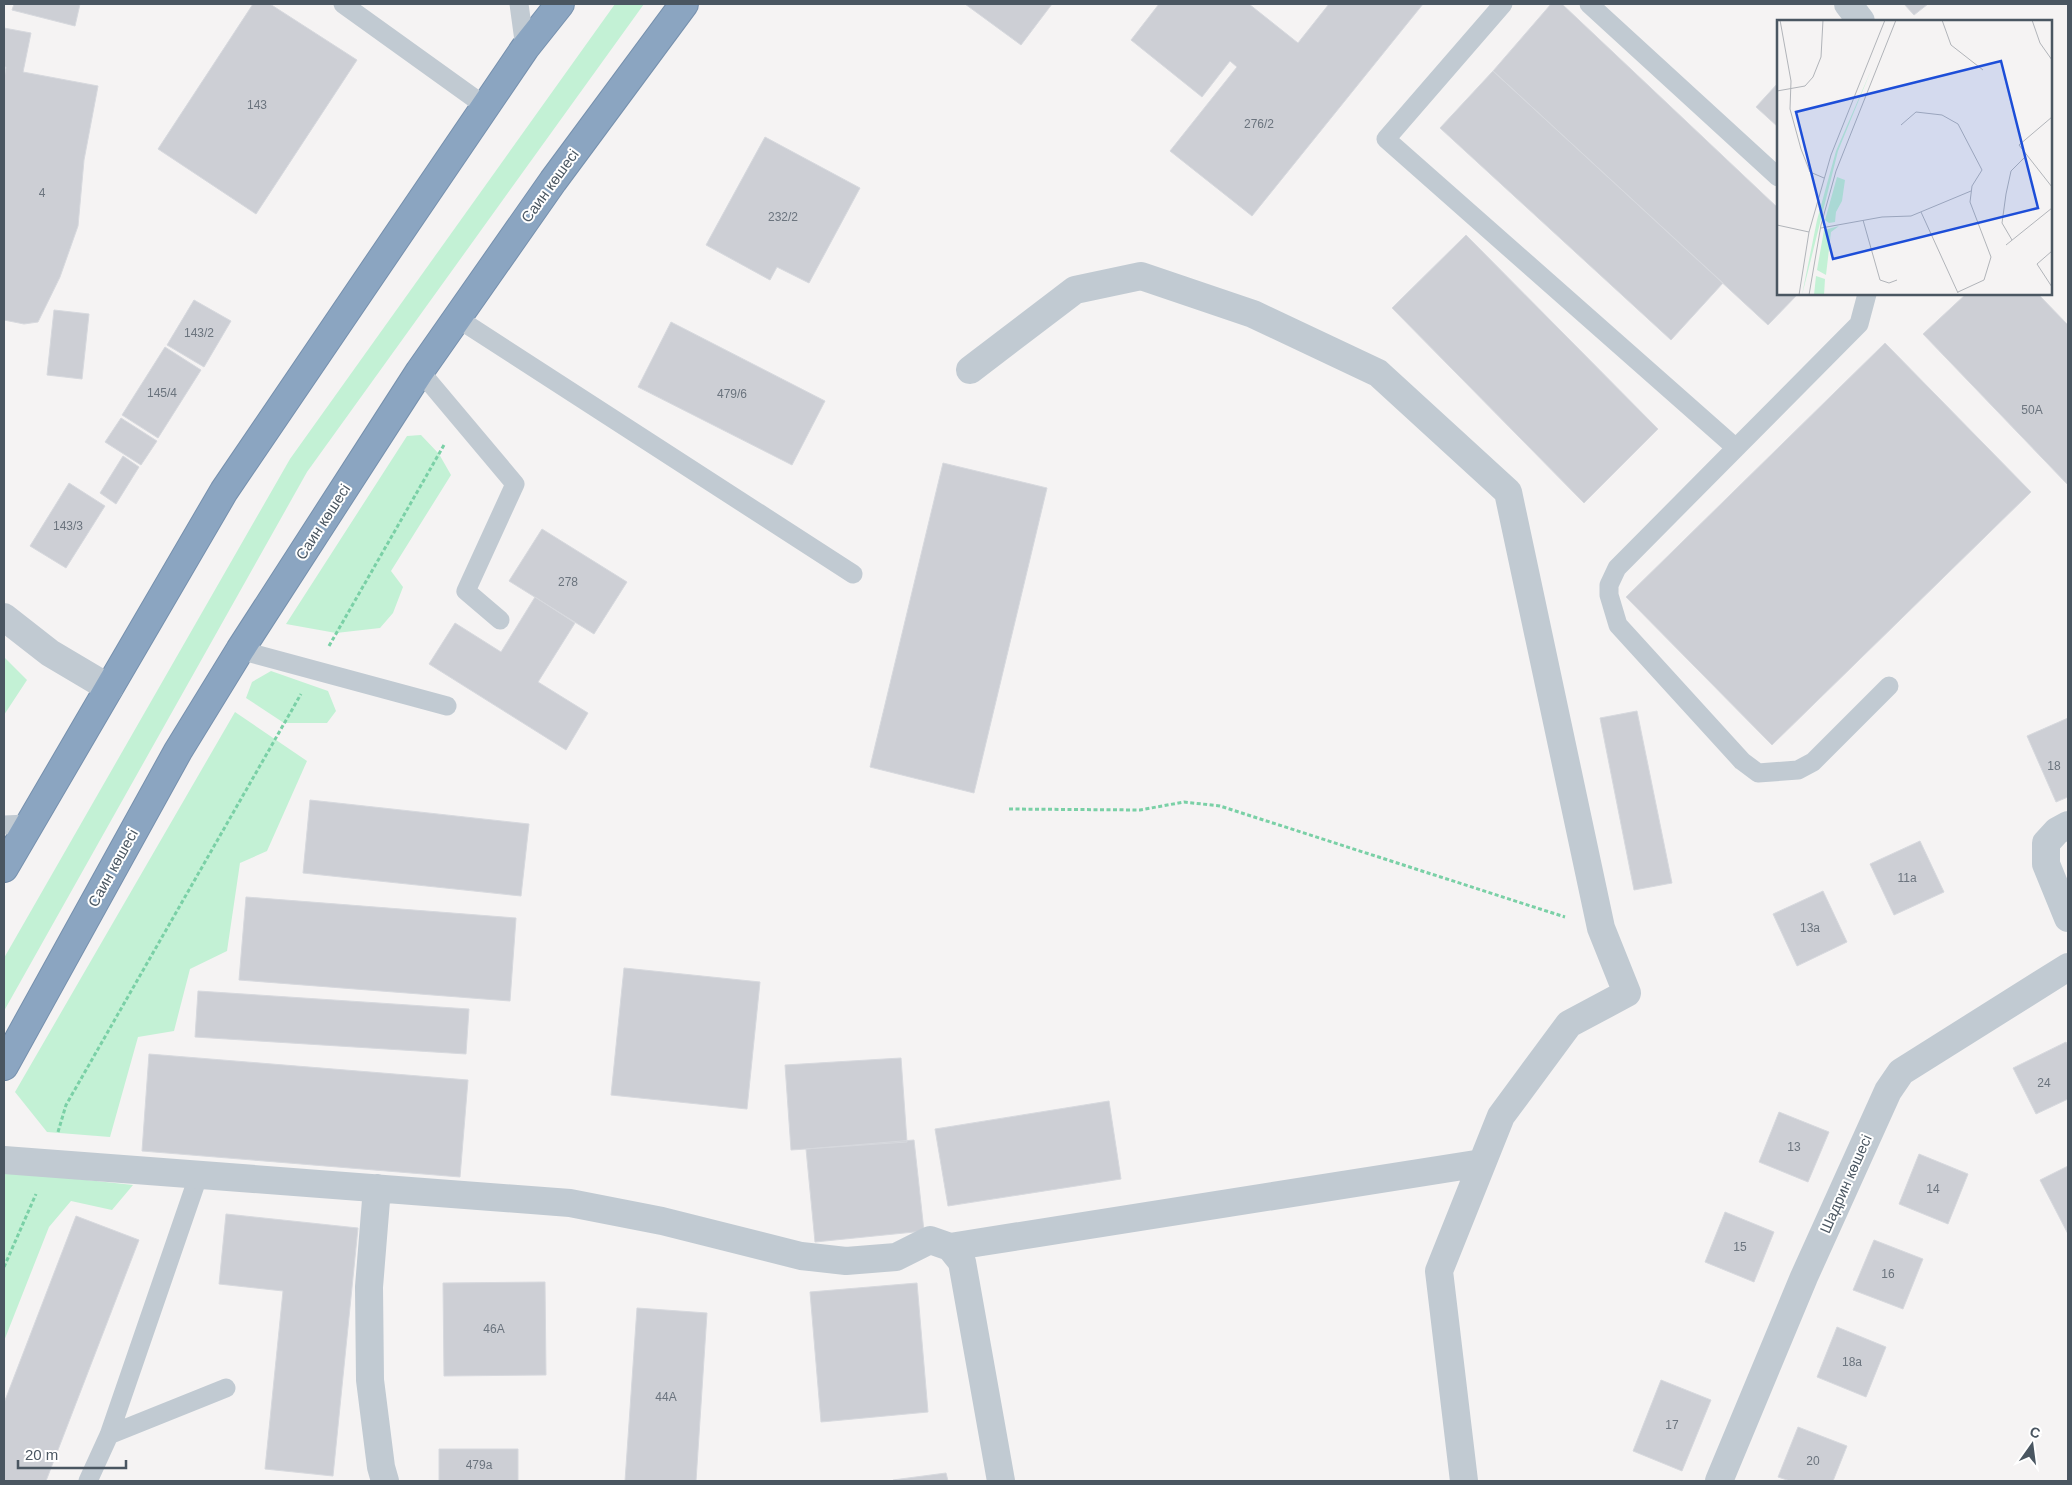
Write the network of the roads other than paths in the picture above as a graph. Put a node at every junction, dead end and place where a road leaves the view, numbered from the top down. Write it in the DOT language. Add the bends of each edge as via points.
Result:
graph roads {
  1 [pos="343,4"];
  2 [pos="519,4"];
  3 [pos="560,4"];
  4 [pos="684,4"];
  5 [pos="1503,4"];
  6 [pos="1588,4"];
  7 [pos="1848,4"];
  8 [pos="1860,20"];
  9 [pos="525,48"];
  10 [pos="485,106"];
  11 [pos="1777,176"];
  12 [pos="1867,295"];
  13 [pos="457,318"];
  14 [pos="970,370"];
  15 [pos="420,371"];
  16 [pos="1736,448"];
  17 [pos="852,574"];
  18 [pos="4,617"];
  19 [pos="500,620"];
  20 [pos="240,650"];
  21 [pos="1889,686"];
  22 [pos="109,688"];
  23 [pos="447,706"];
  24 [pos="16,824"];
  25 [pos="2068,825"];
  26 [pos="4,868"];
  27 [pos="2068,918"];
  28 [pos="2068,966"];
  29 [pos="4,1066"];
  30 [pos="4,1160"];
  31 [pos="1482,1164"];
  32 [pos="199,1174"];
  33 [pos="377,1188"];
  34 [pos="950,1247"];
  35 [pos="226,1388"];
  36 [pos="109,1435"];
  37 [pos="88,1481"];
  38 [pos="385,1481"];
  39 [pos="1001,1481"];
  40 [pos="1464,1481"];
  41 [pos="1719,1481"];
  1 -- 10 [label="lane"];
  2 -- 9 [label="lane"];
  3 -- 9 [label="highway"];
  4 -- 13 [label="highway, Саин көшесі"];
  5 -- 16 [label="lane" via="1386,139"];
  6 -- 11 [label="lane"];
  7 -- 8 [label="street"];
  9 -- 10 [label="highway"];
  10 -- 22 [label="highway" via="224,491"];
  12 -- 16 [label="lane" via="1859,324"];
  13 -- 15 [label="highway, Саин көшесі"];
  13 -- 17 [label="lane"];
  14 -- 31 [label="street" via="1075,290 1141,276 1253,314 1378,373 1508,492 1600,928 1627,993 1569,1024 1501,1116"];
  15 -- 19 [label="lane" via="515,484 466,591"];
  15 -- 20 [label="highway, Саин көшесі"];
  16 -- 21 [label="lane" via="1617,568 1609,585 1609,595 1618,625 1742,761 1758,773 1798,770 1813,762"];
  18 -- 22 [label="street" via="50,653"];
  20 -- 23 [label="lane"];
  20 -- 29 [label="highway, Саин көшесі" via="178,750"];
  22 -- 24 [label="highway"];
  24 -- 26 [label="highway"];
  25 -- 27 [label="street" via="2046,843 2046,864"];
  28 -- 41 [label="street, Шадрин көшесі" via="1901,1072 1892,1085 1804,1277"];
  30 -- 32 [label="street"];
  31 -- 34 [label="street"];
  31 -- 40 [label="street" via="1439,1271"];
  32 -- 33 [label="street"];
  32 -- 36 [label="lane"];
  33 -- 34 [label="street" via="570,1203 662,1221 801,1256 846,1261 896,1257 930,1240"];
  33 -- 38 [label="street" via="369,1287 370,1380"];
  34 -- 39 [label="street" via="962,1262"];
  35 -- 36 [label="lane"];
  36 -- 37 [label="lane"];
}
